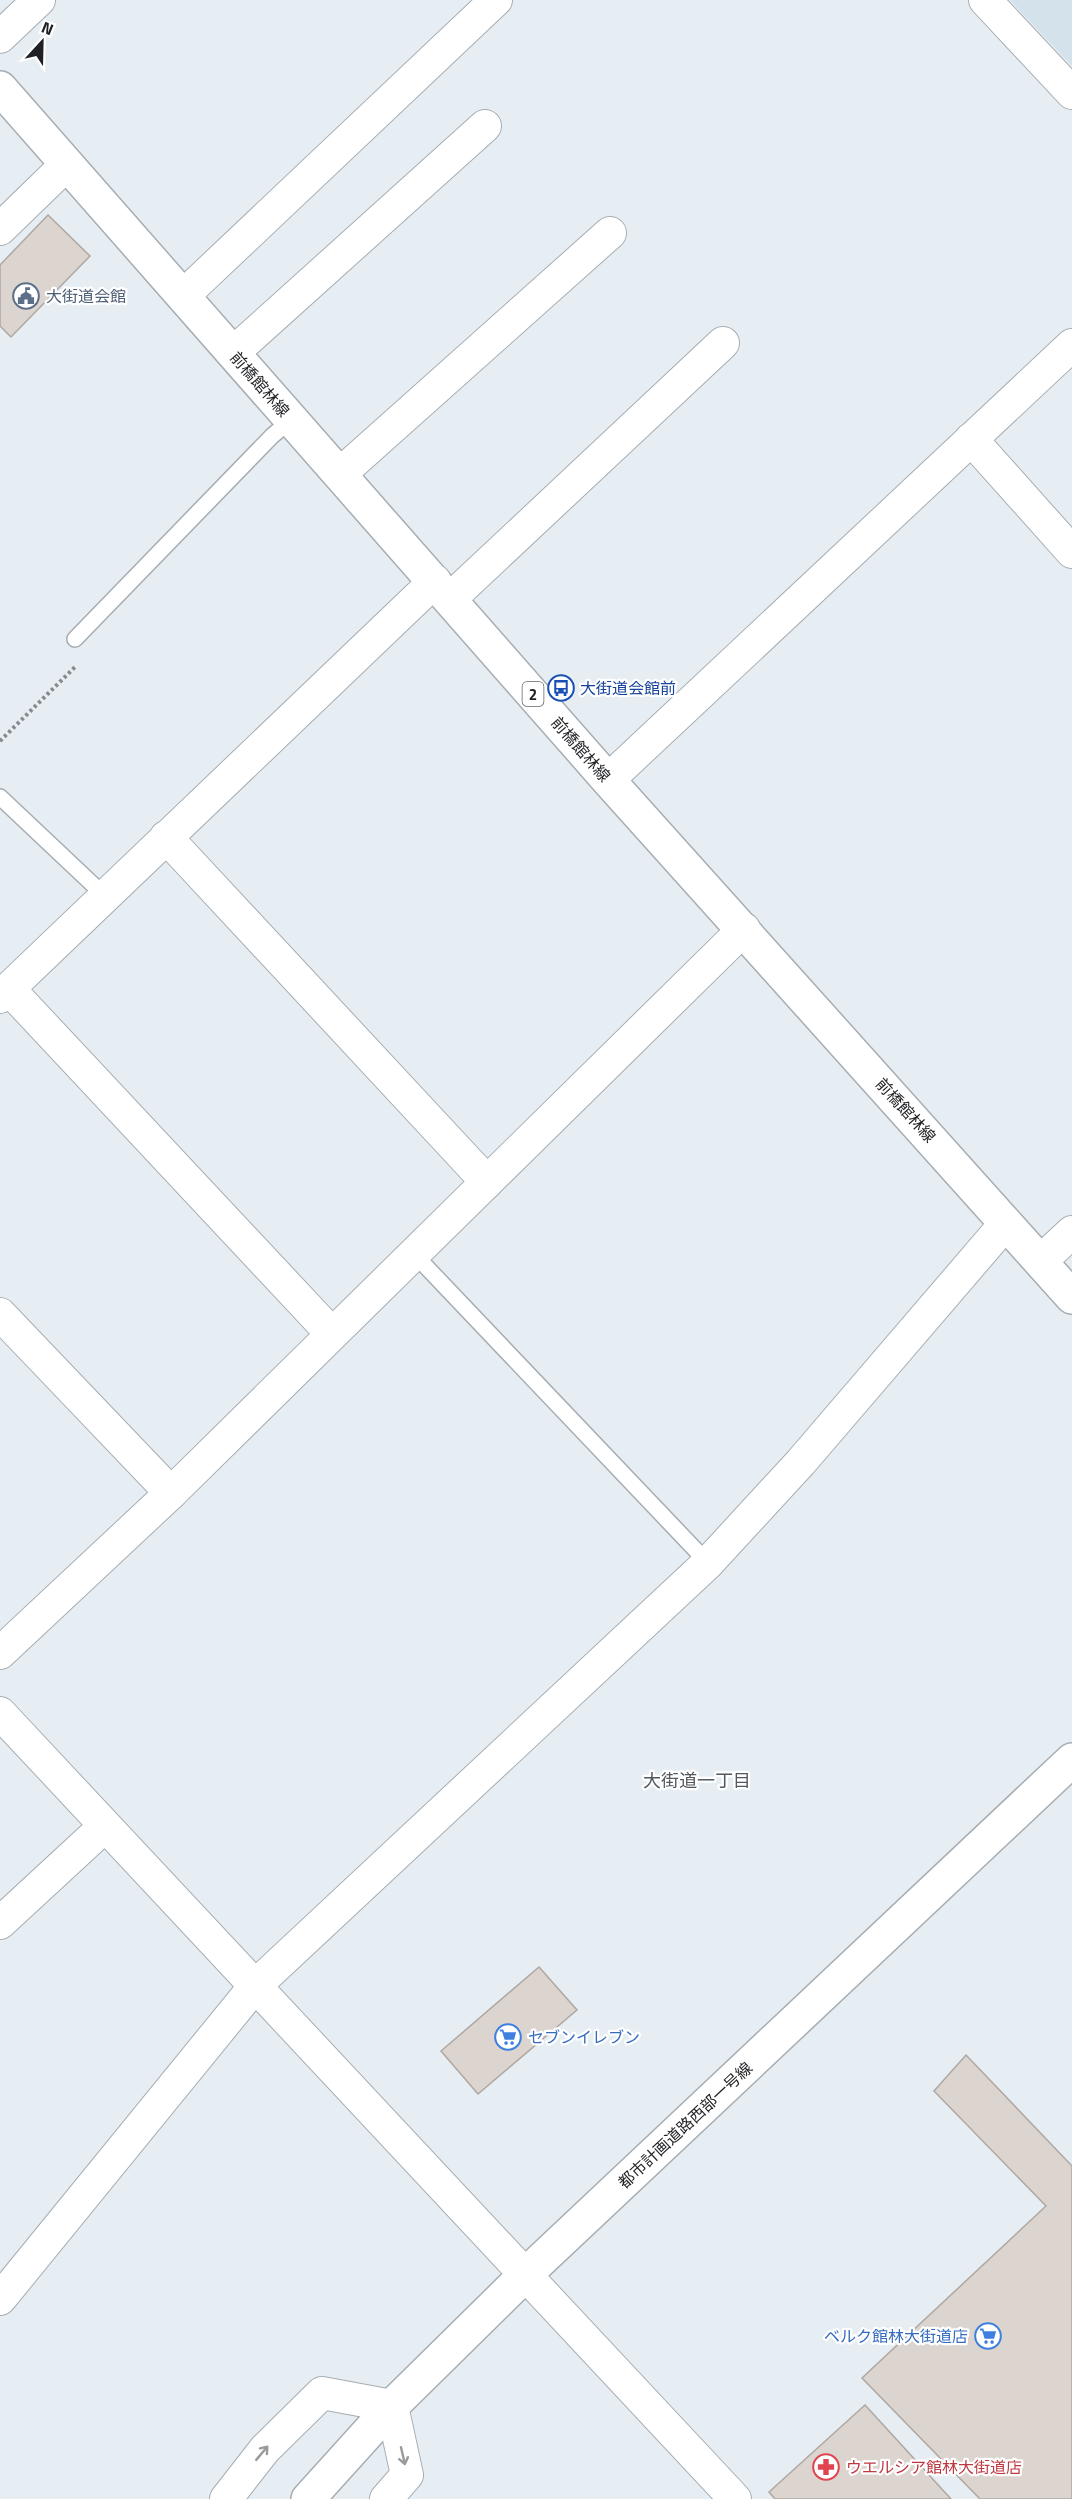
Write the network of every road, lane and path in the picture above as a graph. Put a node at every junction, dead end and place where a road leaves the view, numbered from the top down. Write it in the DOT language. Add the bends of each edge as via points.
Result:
graph roads {
  1 [pos="39,0"];
  2 [pos="496,0"];
  3 [pos="985,0"];
  4 [pos="0,37"];
  5 [pos="0,88"];
  6 [pos="1072,93"];
  7 [pos="485,126"];
  8 [pos="67,164"];
  9 [pos="0,229"];
  10 [pos="610,233"];
  11 [pos="183,296"];
  12 [pos="723,343"];
  13 [pos="1072,345"];
  14 [pos="234,353"];
  15 [pos="291,420"];
  16 [pos="971,439"];
  17 [pos="340,474"];
  18 [pos="1072,552"];
  19 [pos="442,590"];
  20 [pos="75,639"];
  21 [pos="608,780"];
  22 [pos="0,797"];
  23 [pos="166,837"];
  24 [pos="105,896"];
  25 [pos="744,929"];
  26 [pos="5,993"];
  27 [pos="487,1182"];
  28 [pos="1006,1223"];
  29 [pos="1072,1232"];
  30 [pos="415,1255"];
  31 [pos="1041,1261"];
  32 [pos="1072,1297"];
  33 [pos="0,1314"];
  34 [pos="332,1334"];
  35 [pos="171,1493"];
  36 [pos="708,1563"];
  37 [pos="0,1653"];
  38 [pos="0,1713"];
  39 [pos="1072,1760"];
  40 [pos="105,1826"];
  41 [pos="0,1923"];
  42 [pos="255,1986"];
  43 [pos="525,2276"];
  44 [pos="0,2299"];
  45 [pos="392,2406"];
  46 [pos="226,2499"];
  47 [pos="308,2499"];
  48 [pos="386,2499"];
  49 [pos="735,2499"];
  1 -- 4 [label="street"];
  2 -- 11 [label="street"];
  3 -- 6 [label="street"];
  5 -- 8 [label="main road, 前橋館林線 / 2"];
  7 -- 14 [label="street"];
  8 -- 9 [label="street"];
  8 -- 11 [label="main road, 前橋館林線 / 2"];
  10 -- 17 [label="street"];
  11 -- 14 [label="main road, 前橋館林線 / 2"];
  12 -- 19 [label="street"];
  13 -- 16 [label="street"];
  14 -- 15 [label="main road, 前橋館林線 / 2"];
  15 -- 17 [label="main road, 前橋館林線 / 2"];
  15 -- 20 [label="lane"];
  16 -- 18 [label="street"];
  16 -- 21 [label="street"];
  17 -- 19 [label="main road, 前橋館林線 / 2"];
  19 -- 21 [label="main road, 前橋館林線 / 2"];
  19 -- 23 [label="street"];
  21 -- 25 [label="main road, 前橋館林線 / 2"];
  22 -- 24 [label="lane"];
  23 -- 24 [label="street"];
  23 -- 27 [label="street"];
  24 -- 26 [label="street"];
  25 -- 27 [label="street"];
  25 -- 28 [label="main road, 前橋館林線 / 2"];
  26 -- 34 [label="street"];
  27 -- 30 [label="street"];
  28 -- 31 [label="main road, 前橋館林線 / 2"];
  28 -- 36 [label="street" via="801,1462"];
  29 -- 31 [label="street"];
  30 -- 34 [label="street"];
  30 -- 36 [label="lane"];
  31 -- 32 [label="main road, 前橋館林線 / 2"];
  33 -- 35 [label="street"];
  34 -- 35 [label="street"];
  35 -- 37 [label="street"];
  36 -- 42 [label="street"];
  38 -- 40 [label="street"];
  39 -- 43 [label="main road, 都市計画道路西部一号線"];
  40 -- 41 [label="street"];
  40 -- 42 [label="street"];
  42 -- 43 [label="street"];
  42 -- 44 [label="street"];
  43 -- 45 [label="main road, 都市計画道路西部一号線"];
  43 -- 49 [label="street"];
  46 -- 45 [label="street, one-way" via="265,2449 322,2393"];
  45 -- 47 [label="main road, 都市計画道路西部一号線"];
  45 -- 48 [label="street, one-way" via="407,2475"];
}
